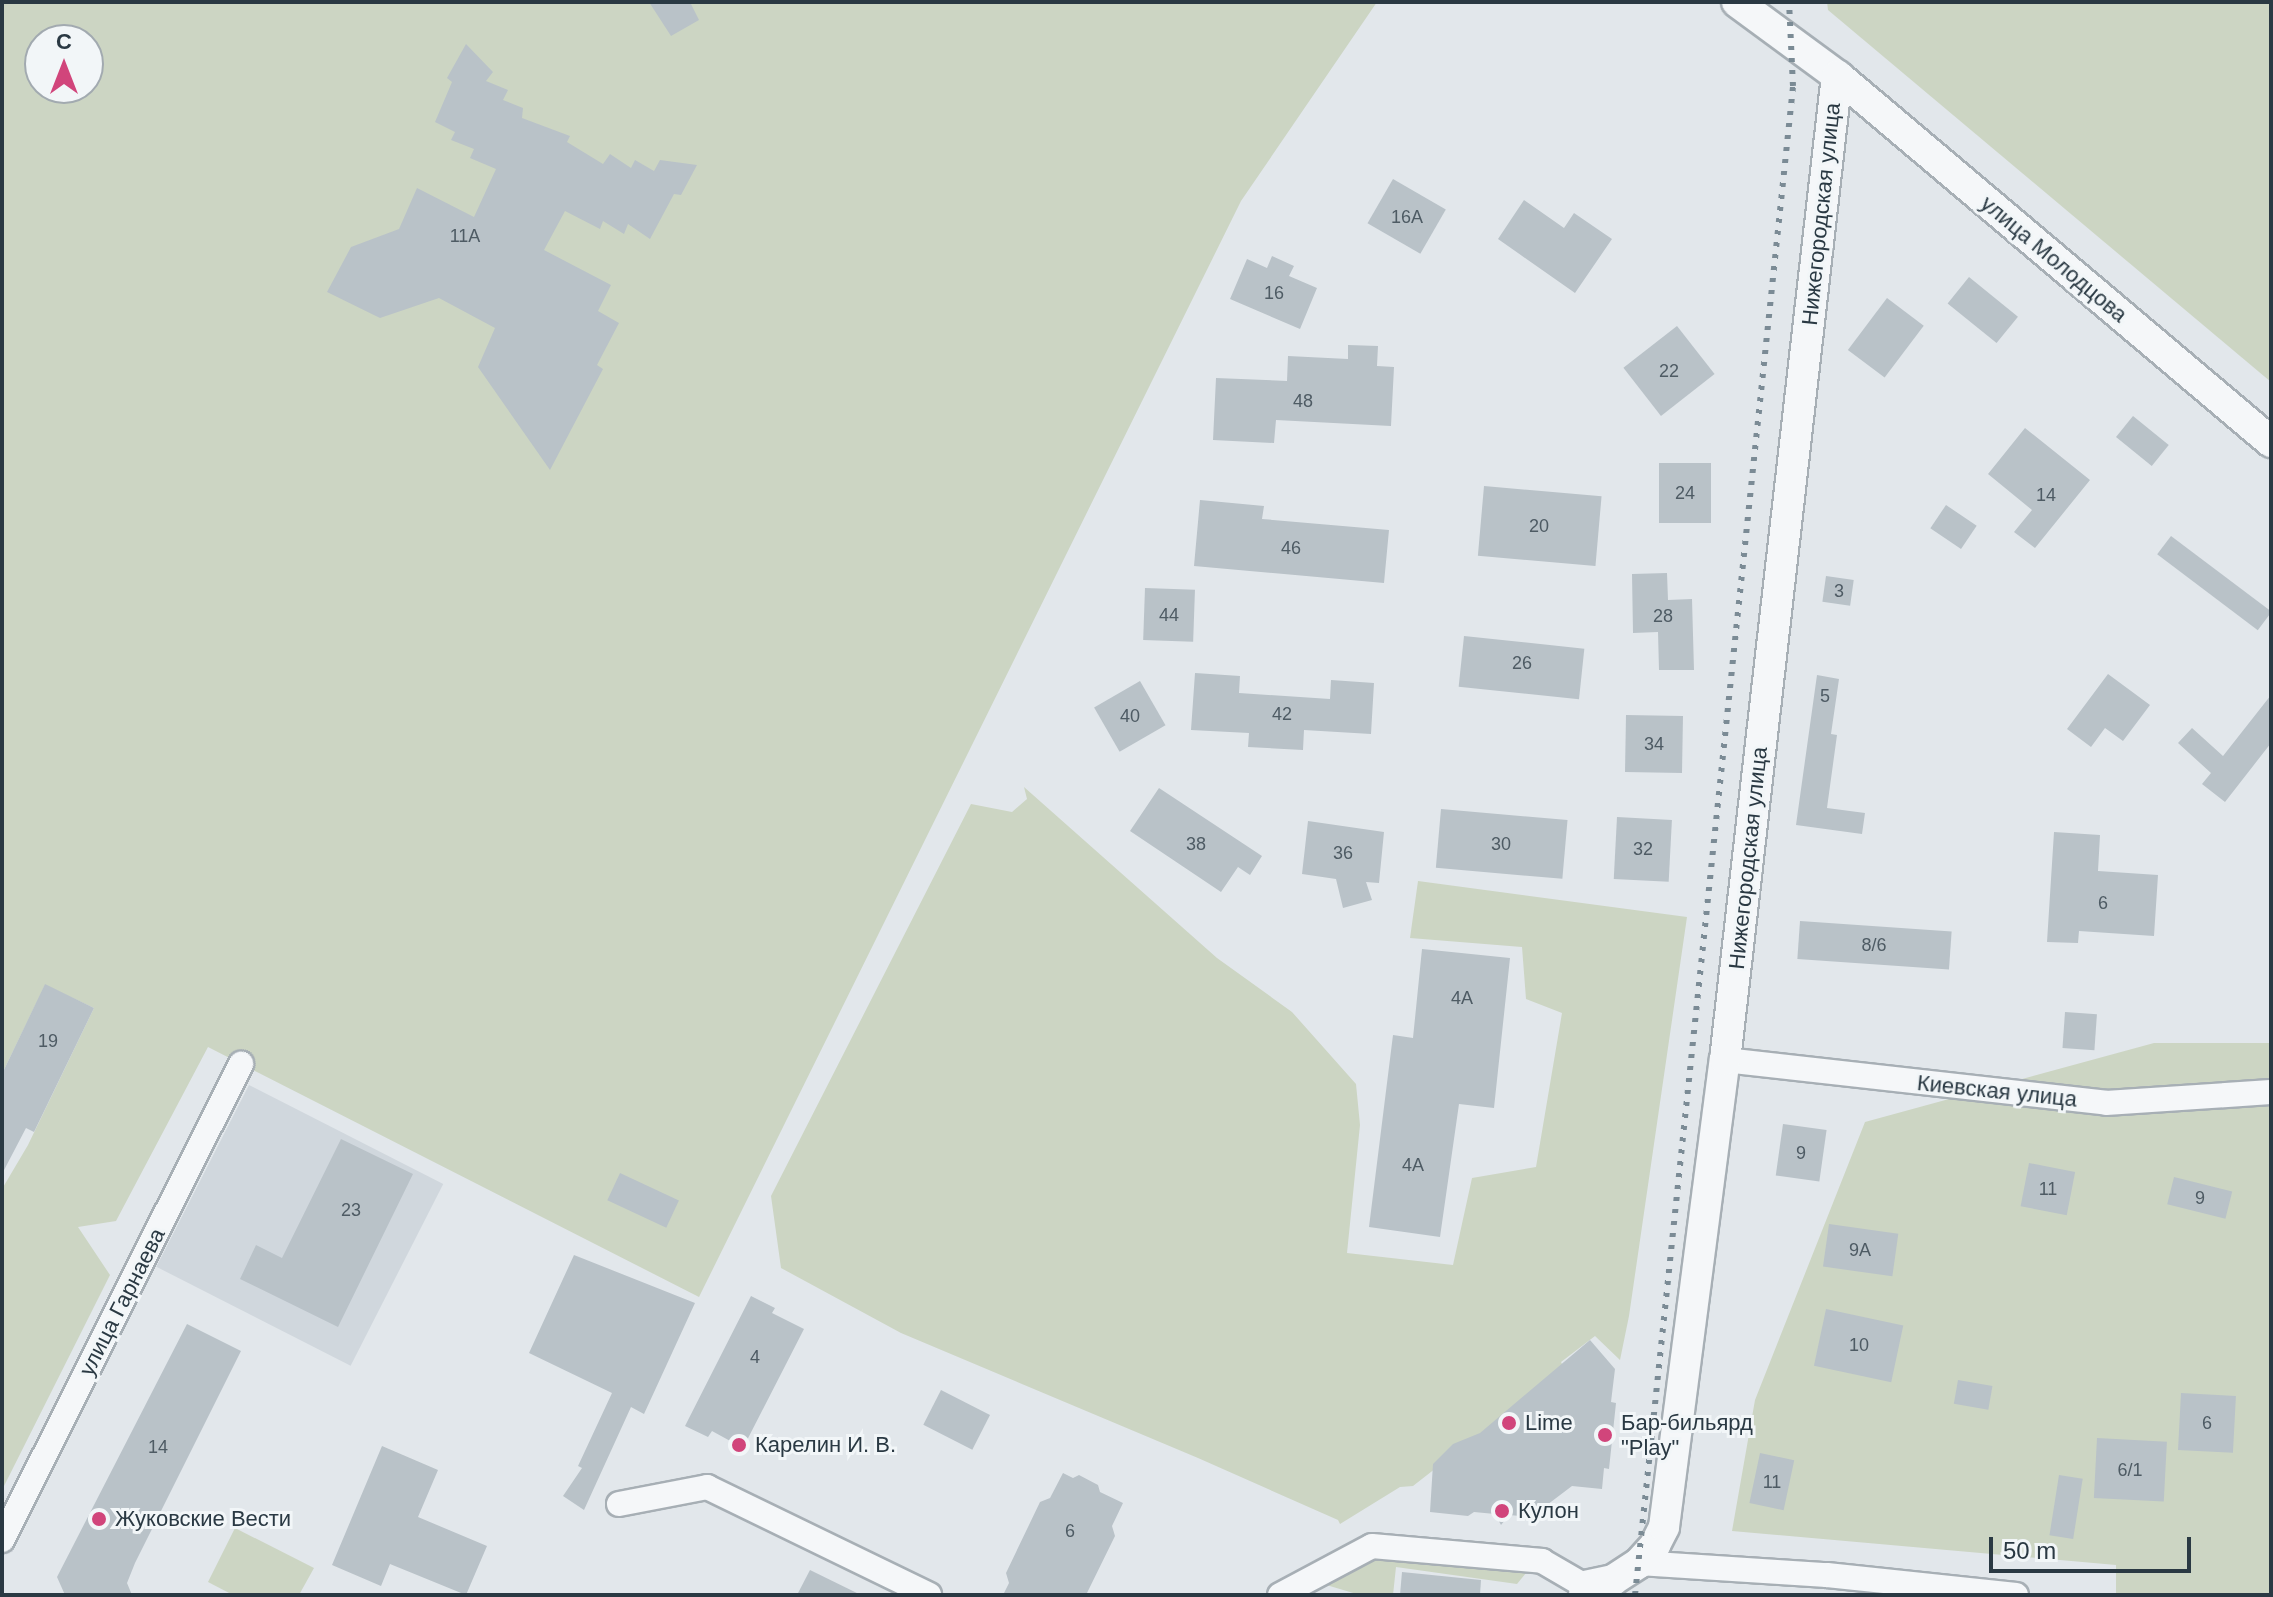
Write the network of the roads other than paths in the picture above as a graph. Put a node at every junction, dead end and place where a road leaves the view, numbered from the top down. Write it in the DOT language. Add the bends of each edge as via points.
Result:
graph roads {
  1 [pos="1737,2"];
  2 [pos="1837,75"];
  3 [pos="2271,442"];
  4 [pos="1725,1060"];
  5 [pos="241,1064"];
  6 [pos="2271,1092"];
  7 [pos="619,1504"];
  8 [pos="2,1540"];
  9 [pos="1639,1563"];
  10 [pos="1585,1590"];
  11 [pos="929,1595"];
  12 [pos="1280,1595"];
  13 [pos="2016,1595"];
  1 -- 2 [label="street, улица Молодцова"];
  2 -- 3 [label="street, улица Молодцова"];
  2 -- 4 [label="street, Нижегородская улица"];
  4 -- 6 [label="street, Киевская улица" via="2106,1103"];
  4 -- 9 [label="street, Нижегородская улица" via="1664,1527"];
  5 -- 8 [label="street, улица Гарнаева"];
  7 -- 11 [label="street" via="707,1487"];
  9 -- 10 [label="street, Нижегородская улица"];
  9 -- 13 [label="street"];
  10 -- 12 [label="street" via="1542,1561 1372,1546"];
}
